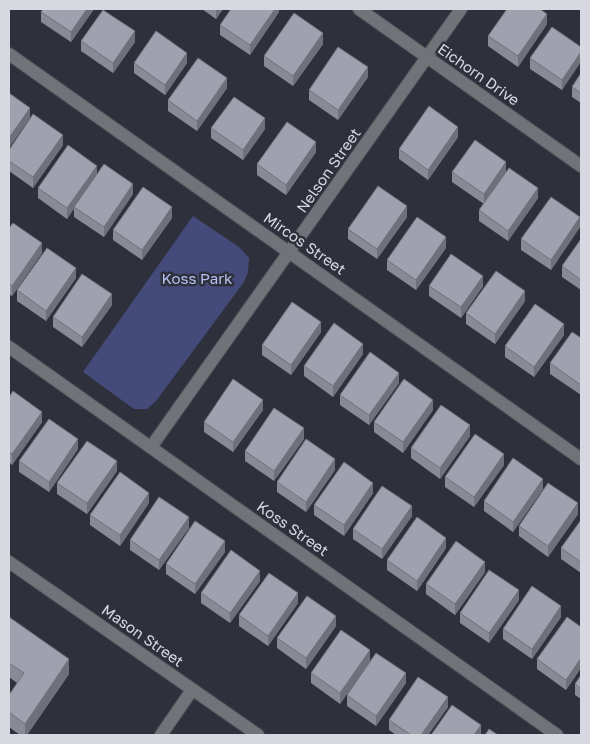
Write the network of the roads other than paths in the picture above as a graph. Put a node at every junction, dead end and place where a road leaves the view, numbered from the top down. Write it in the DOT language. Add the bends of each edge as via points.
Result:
graph roads {
  1 [pos="358,9"];
  2 [pos="461,9"];
  3 [pos="9,54"];
  4 [pos="427,58"];
  5 [pos="581,166"];
  6 [pos="290,252"];
  7 [pos="9,348"];
  8 [pos="151,447"];
  9 [pos="581,459"];
  10 [pos="9,562"];
  11 [pos="192,690"];
  12 [pos="161,735"];
  13 [pos="258,735"];
  14 [pos="557,735"];
  1 -- 4 [label="street, Eichorn Drive"];
  2 -- 4 [label="street, Nelson Street"];
  3 -- 6 [label="street, Mircos Street"];
  4 -- 5 [label="street, Eichorn Drive"];
  4 -- 6 [label="street, Nelson Street"];
  6 -- 8 [label="street, Nelson Street"];
  6 -- 9 [label="street, Mircos Street"];
  7 -- 8 [label="street, Koss Street"];
  8 -- 14 [label="street, Koss Street"];
  10 -- 11 [label="street, Mason Street"];
  11 -- 12 [label="street"];
  11 -- 13 [label="street, Mason Street"];
}
